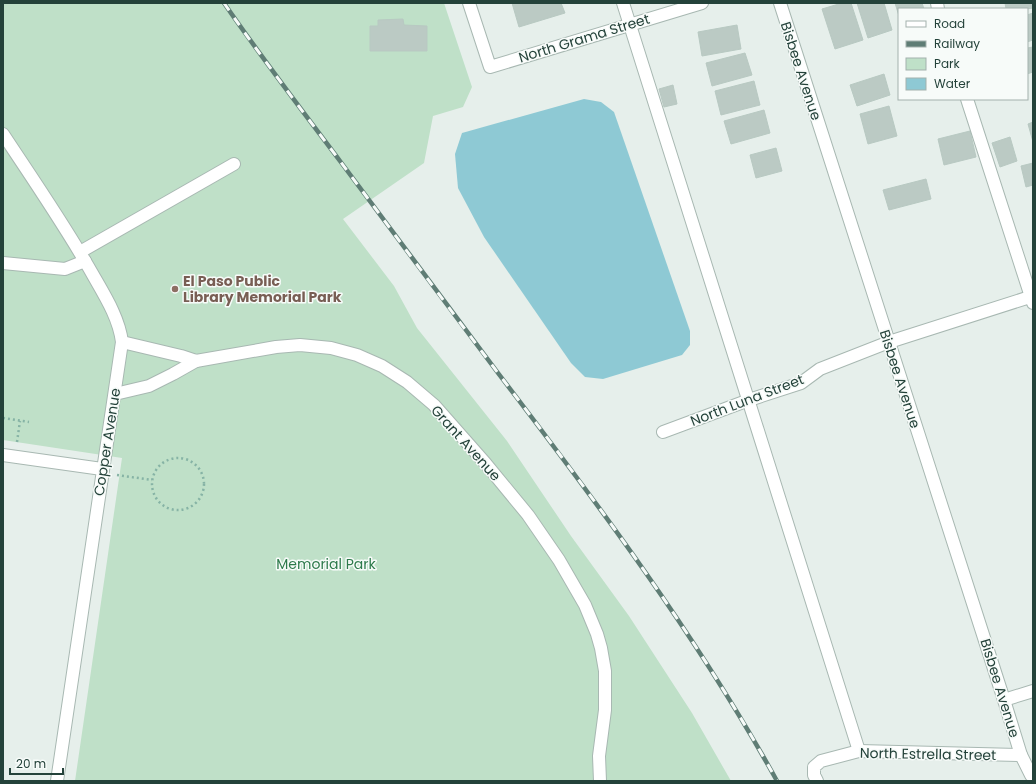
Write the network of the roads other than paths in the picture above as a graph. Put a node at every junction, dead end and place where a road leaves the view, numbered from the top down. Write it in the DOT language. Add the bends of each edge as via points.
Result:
graph roads {
  1 [pos="469,3"];
  2 [pos="623,3"];
  3 [pos="702,3"];
  4 [pos="780,3"];
  5 [pos="630,25"];
  6 [pos="967,100"];
  7 [pos="3,134"];
  8 [pos="234,164"];
  9 [pos="83,256"];
  10 [pos="3,263"];
  11 [pos="1032,299"];
  12 [pos="122,342"];
  13 [pos="889,342"];
  14 [pos="196,361"];
  15 [pos="115,394"];
  16 [pos="749,400"];
  17 [pos="663,432"];
  18 [pos="9,456"];
  19 [pos="102,469"];
  20 [pos="1033,691"];
  21 [pos="1004,700"];
  22 [pos="859,751"];
  23 [pos="1020,755"];
  24 [pos="1033,775"];
  25 [pos="57,781"];
  26 [pos="600,781"];
  27 [pos="817,781"];
  1 -- 5 [label="street, North Grama Street" via="490,67"];
  2 -- 5 [label="street"];
  3 -- 5 [label="street, North Grama Street"];
  4 -- 13 [label="street, Bisbee Avenue"];
  5 -- 16 [label="street"];
  6 -- 11 [label="street"];
  7 -- 9 [label="street, Copper Avenue"];
  8 -- 9 [label="street"];
  9 -- 10 [label="street" via="65,269"];
  9 -- 12 [label="street, Copper Avenue" via="121,332"];
  11 -- 13 [label="street, North Luna Street"];
  12 -- 14 [label="street, Grant Avenue"];
  12 -- 15 [label="street, Copper Avenue"];
  13 -- 16 [label="street, North Luna Street" via="820,369 801,383"];
  13 -- 21 [label="street, Bisbee Avenue"];
  14 -- 15 [label="street" via="149,386"];
  14 -- 26 [label="street, Grant Avenue" via="276,347 300,345 331,348 382,366 407,382 434,405 528,515 559,560 585,605 599,641 605,671"];
  15 -- 19 [label="street, Copper Avenue"];
  16 -- 17 [label="street, North Luna Street"];
  16 -- 22 [label="street"];
  18 -- 19 [label="street"];
  19 -- 25 [label="street, Copper Avenue"];
  20 -- 21 [label="street"];
  21 -- 23 [label="street, Bisbee Avenue"];
  22 -- 23 [label="street, North Estrella Street"];
  22 -- 27 [label="street, North Estrella Street" via="822,761 814,767"];
  23 -- 24 [label="street"];
}
